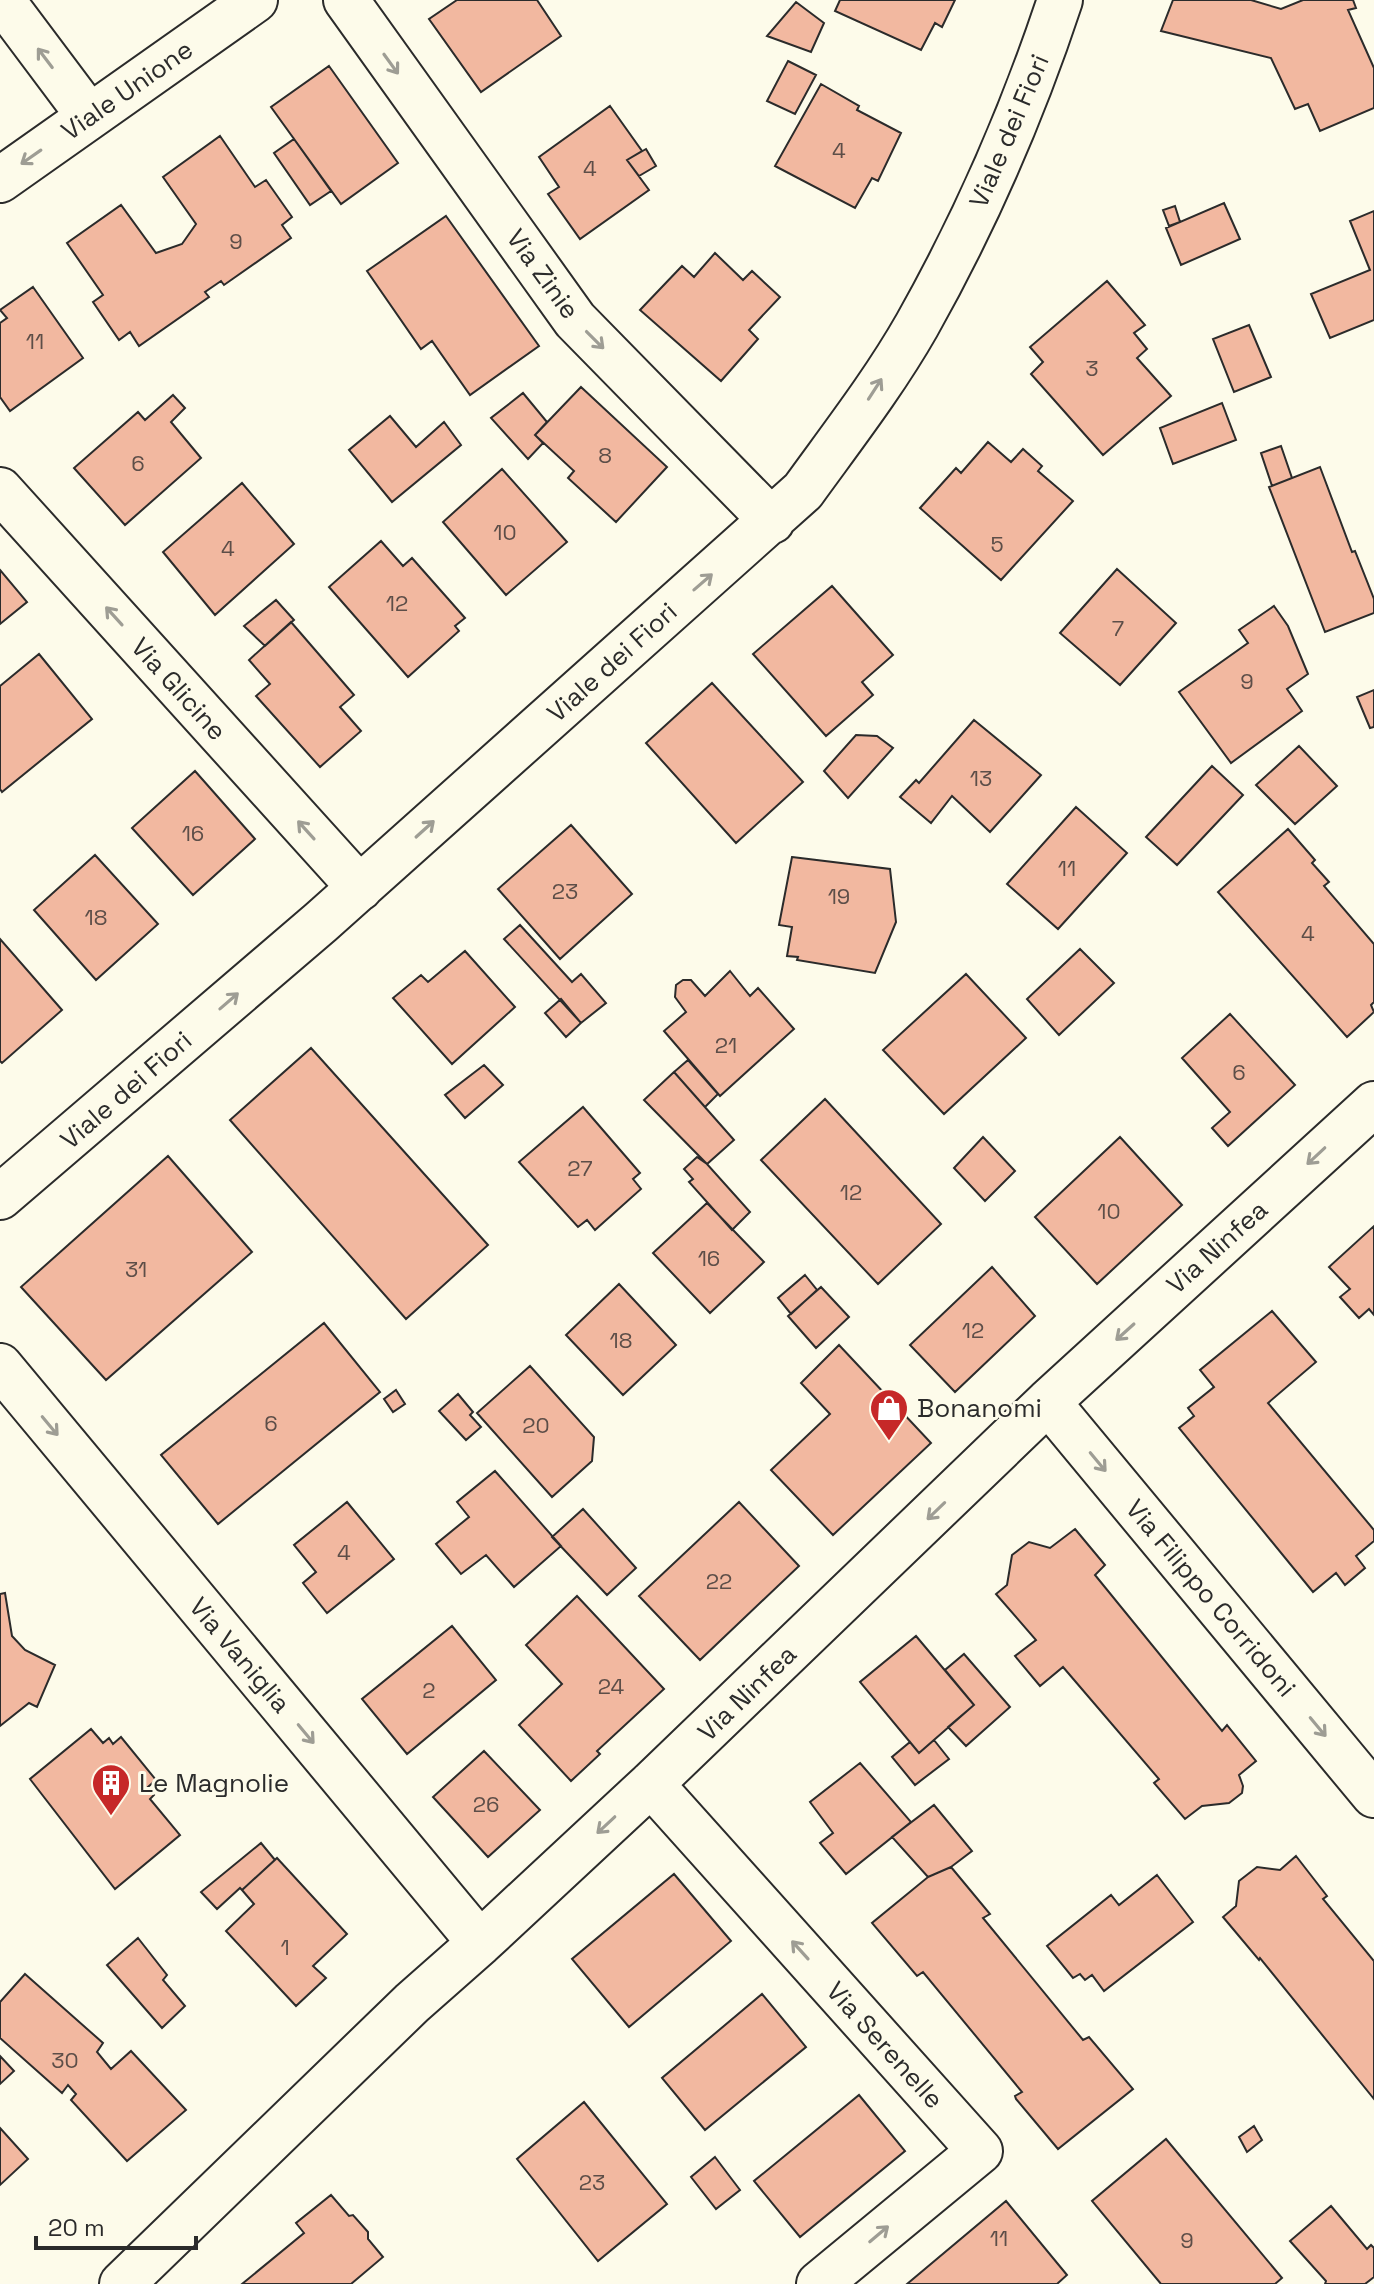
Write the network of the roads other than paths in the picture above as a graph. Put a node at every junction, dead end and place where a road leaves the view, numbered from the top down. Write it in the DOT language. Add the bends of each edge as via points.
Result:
graph roads {
  1 [pos="2,0"];
  2 [pos="255,0"];
  3 [pos="346,0"];
  4 [pos="1060,0"];
  5 [pos="89,116"];
  6 [pos="0,180"];
  7 [pos="0,490"];
  8 [pos="772,521"];
  9 [pos="360,888"];
  10 [pos="1374,1104"];
  11 [pos="0,1197"];
  12 [pos="0,1366"];
  13 [pos="1048,1402"];
  14 [pos="651,1784"];
  15 [pos="1374,1795"];
  16 [pos="480,1943"];
  17 [pos="122,2284"];
  18 [pos="819,2284"];
  5 -- 1 [label="street, one-way"];
  2 -- 5 [label="street, Viale Unione"];
  3 -- 8 [label="street, Via Zinie, one-way" via="575,320"];
  8 -- 4 [label="street, Viale dei Fiori, one-way" via="803,491 916,326 966,231 1038,67"];
  5 -- 6 [label="street, Viale Unione, one-way"];
  9 -- 7 [label="street, Via Glicine, one-way"];
  9 -- 8 [label="street, Viale dei Fiori, one-way"];
  11 -- 9 [label="street, Viale dei Fiori, one-way"];
  10 -- 13 [label="street, Via Ninfea, one-way"];
  12 -- 16 [label="street, Via Vaniglia, one-way"];
  13 -- 14 [label="street, Via Ninfea, one-way"];
  13 -- 15 [label="street, Via Filippo Corridoni, one-way"];
  14 -- 16 [label="street, Via Ninfea, one-way"];
  18 -- 14 [label="street, Via Serenelle, one-way" via="980,2151"];
  16 -- 17 [label="street, Via Ninfea"];
}
